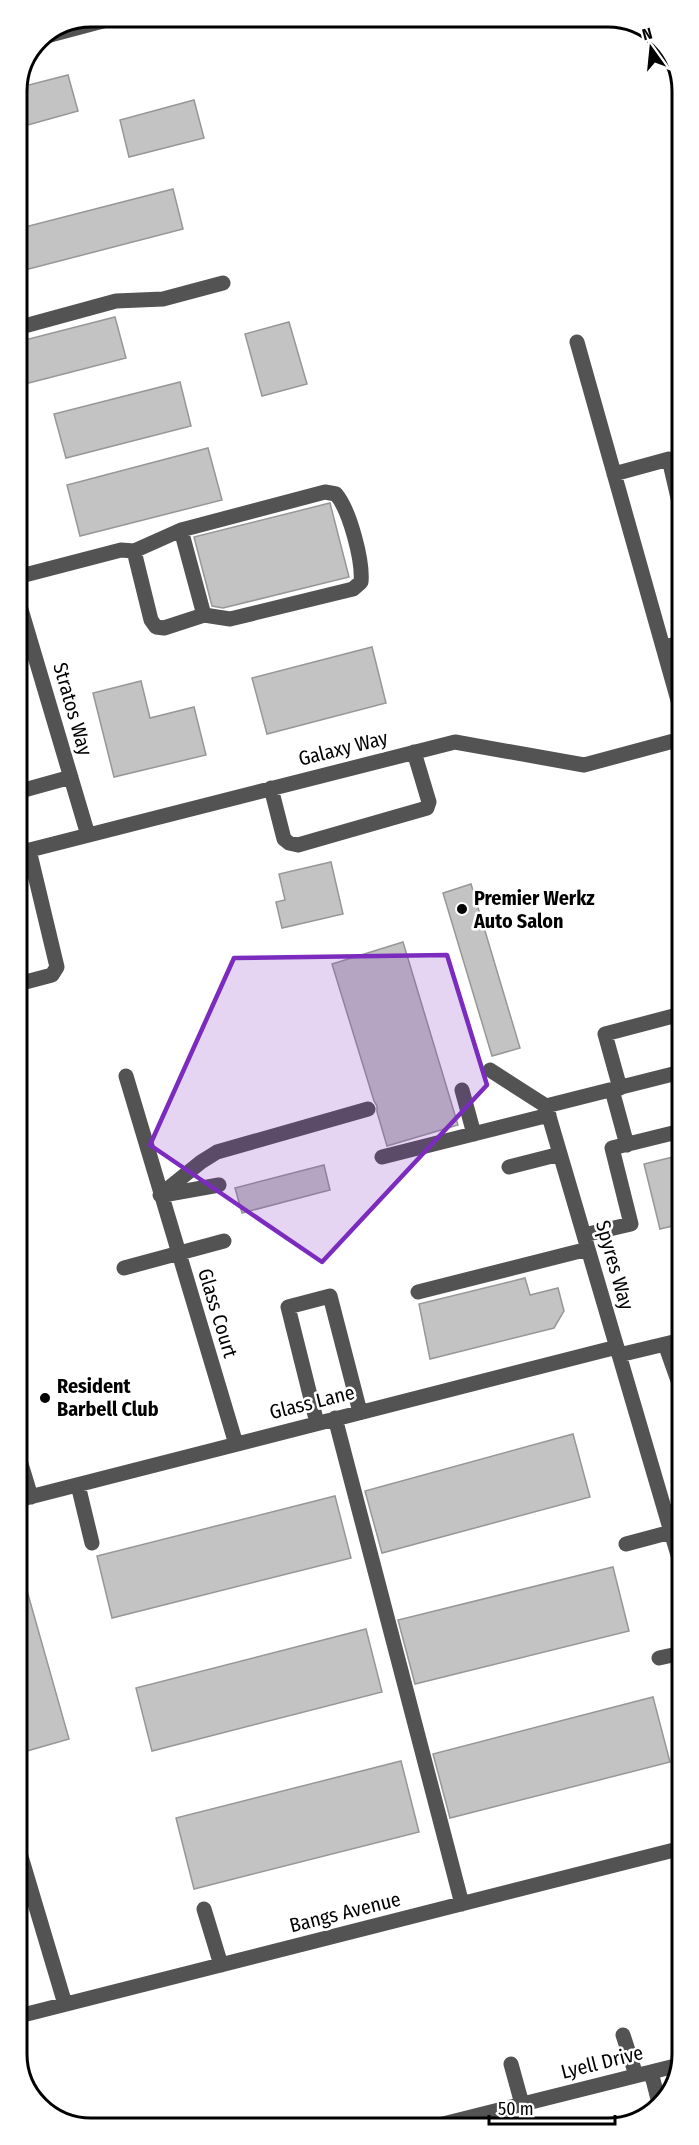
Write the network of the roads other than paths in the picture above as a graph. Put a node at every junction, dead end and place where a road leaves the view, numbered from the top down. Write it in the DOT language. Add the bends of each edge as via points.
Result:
graph roads {
  1 [pos="223,283"];
  2 [pos="27,325"];
  3 [pos="577,342"];
  4 [pos="672,458"];
  5 [pos="614,474"];
  6 [pos="181,530"];
  7 [pos="134,551"];
  8 [pos="27,574"];
  9 [pos="204,615"];
  10 [pos="672,645"];
  11 [pos="27,646"];
  12 [pos="664,647"];
  13 [pos="672,677"];
  14 [pos="672,741"];
  15 [pos="414,752"];
  16 [pos="70,777"];
  17 [pos="271,788"];
  18 [pos="27,789"];
  19 [pos="88,835"];
  20 [pos="27,851"];
  21 [pos="27,866"];
  22 [pos="27,982"];
  23 [pos="672,1016"];
  24 [pos="490,1070"];
  25 [pos="672,1074"];
  26 [pos="126,1076"];
  27 [pos="616,1089"];
  28 [pos="462,1090"];
  29 [pos="368,1109"];
  30 [pos="548,1111"];
  31 [pos="672,1133"];
  32 [pos="474,1134"];
  33 [pos="627,1145"];
  34 [pos="560,1154"];
  35 [pos="382,1158"];
  36 [pos="509,1167"];
  37 [pos="219,1185"];
  38 [pos="160,1195"];
  39 [pos="224,1241"];
  40 [pos="586,1242"];
  41 [pos="178,1253"];
  42 [pos="124,1268"];
  43 [pos="418,1292"];
  44 [pos="672,1342"];
  45 [pos="665,1344"];
  46 [pos="618,1351"];
  47 [pos="672,1364"];
  48 [pos="360,1412"];
  49 [pos="335,1418"];
  50 [pos="317,1423"];
  51 [pos="236,1444"];
  52 [pos="78,1485"];
  53 [pos="27,1498"];
  54 [pos="671,1532"];
  55 [pos="672,1535"];
  56 [pos="92,1543"];
  57 [pos="626,1544"];
  58 [pos="672,1655"];
  59 [pos="659,1658"];
  60 [pos="672,1851"];
  61 [pos="27,1877"];
  62 [pos="462,1904"];
  63 [pos="204,1909"];
  64 [pos="221,1965"];
  65 [pos="65,2004"];
  66 [pos="27,2014"];
  67 [pos="623,2035"];
  68 [pos="511,2064"];
  69 [pos="671,2067"];
  70 [pos="651,2072"];
  71 [pos="636,2075"];
  72 [pos="657,2095"];
  73 [pos="522,2104"];
  74 [pos="467,2118"];
  1 -- 2 [label="street" via="163,299 116,301"];
  3 -- 5 [label="street"];
  4 -- 5 [label="street"];
  5 -- 12 [label="street"];
  6 -- 7 [label="street"];
  6 -- 9 [label="street"];
  6 -- 9 [label="street" via="325,492 336,494 345,504 362,569 360,582 353,589 230,619"];
  7 -- 8 [label="street" via="121,550"];
  7 -- 9 [label="street" via="156,627"];
  10 -- 12 [label="street"];
  11 -- 16 [label="street, Stratos Way"];
  12 -- 13 [label="street"];
  14 -- 15 [label="street, Galaxy Way" via="584,765 455,742"];
  15 -- 17 [label="street, Galaxy Way"];
  15 -- 17 [label="street" via="429,802 427,808 298,845 285,839"];
  16 -- 18 [label="street"];
  16 -- 19 [label="street, Stratos Way"];
  17 -- 19 [label="street, Galaxy Way"];
  19 -- 20 [label="street, Galaxy Way"];
  21 -- 22 [label="street" via="57,967 52,975"];
  23 -- 27 [label="street" via="605,1034"];
  24 -- 30 [label="street"];
  25 -- 27 [label="street"];
  26 -- 38 [label="street, Glass Court"];
  27 -- 30 [label="street"];
  27 -- 33 [label="street"];
  28 -- 32 [label="street"];
  29 -- 38 [label="street" via="218,1152"];
  30 -- 32 [label="street"];
  30 -- 34 [label="street, Spyres Way"];
  31 -- 33 [label="street"];
  32 -- 35 [label="street"];
  33 -- 40 [label="street" via="612,1148 631,1224"];
  34 -- 36 [label="street"];
  34 -- 40 [label="street, Spyres Way"];
  37 -- 38 [label="street"];
  38 -- 41 [label="street, Glass Court"];
  39 -- 41 [label="street"];
  40 -- 43 [label="street"];
  40 -- 46 [label="street, Spyres Way"];
  41 -- 42 [label="street"];
  41 -- 51 [label="street, Glass Court"];
  44 -- 45 [label="street, Glass Lane"];
  45 -- 46 [label="street, Glass Lane"];
  45 -- 47 [label="street"];
  46 -- 48 [label="street, Glass Lane"];
  46 -- 54 [label="street, Spyres Way"];
  48 -- 49 [label="street, Glass Lane"];
  48 -- 50 [label="street" via="330,1296 288,1307"];
  49 -- 50 [label="street, Glass Lane"];
  49 -- 62 [label="street"];
  50 -- 51 [label="street, Glass Lane"];
  51 -- 52 [label="street, Glass Lane"];
  52 -- 53 [label="street, Glass Lane"];
  52 -- 56 [label="street"];
  54 -- 55 [label="street, Spyres Way"];
  54 -- 57 [label="street"];
  58 -- 59 [label="street"];
  60 -- 62 [label="street, Bangs Avenue"];
  61 -- 65 [label="street"];
  62 -- 64 [label="street, Bangs Avenue"];
  63 -- 64 [label="street"];
  64 -- 65 [label="street, Bangs Avenue"];
  65 -- 66 [label="street, Bangs Avenue"];
  67 -- 71 [label="street"];
  68 -- 73 [label="street"];
  69 -- 70 [label="street, Lyell Drive"];
  70 -- 71 [label="street, Lyell Drive"];
  70 -- 72 [label="street"];
  71 -- 73 [label="street, Lyell Drive"];
  73 -- 74 [label="street, Lyell Drive"];
}
